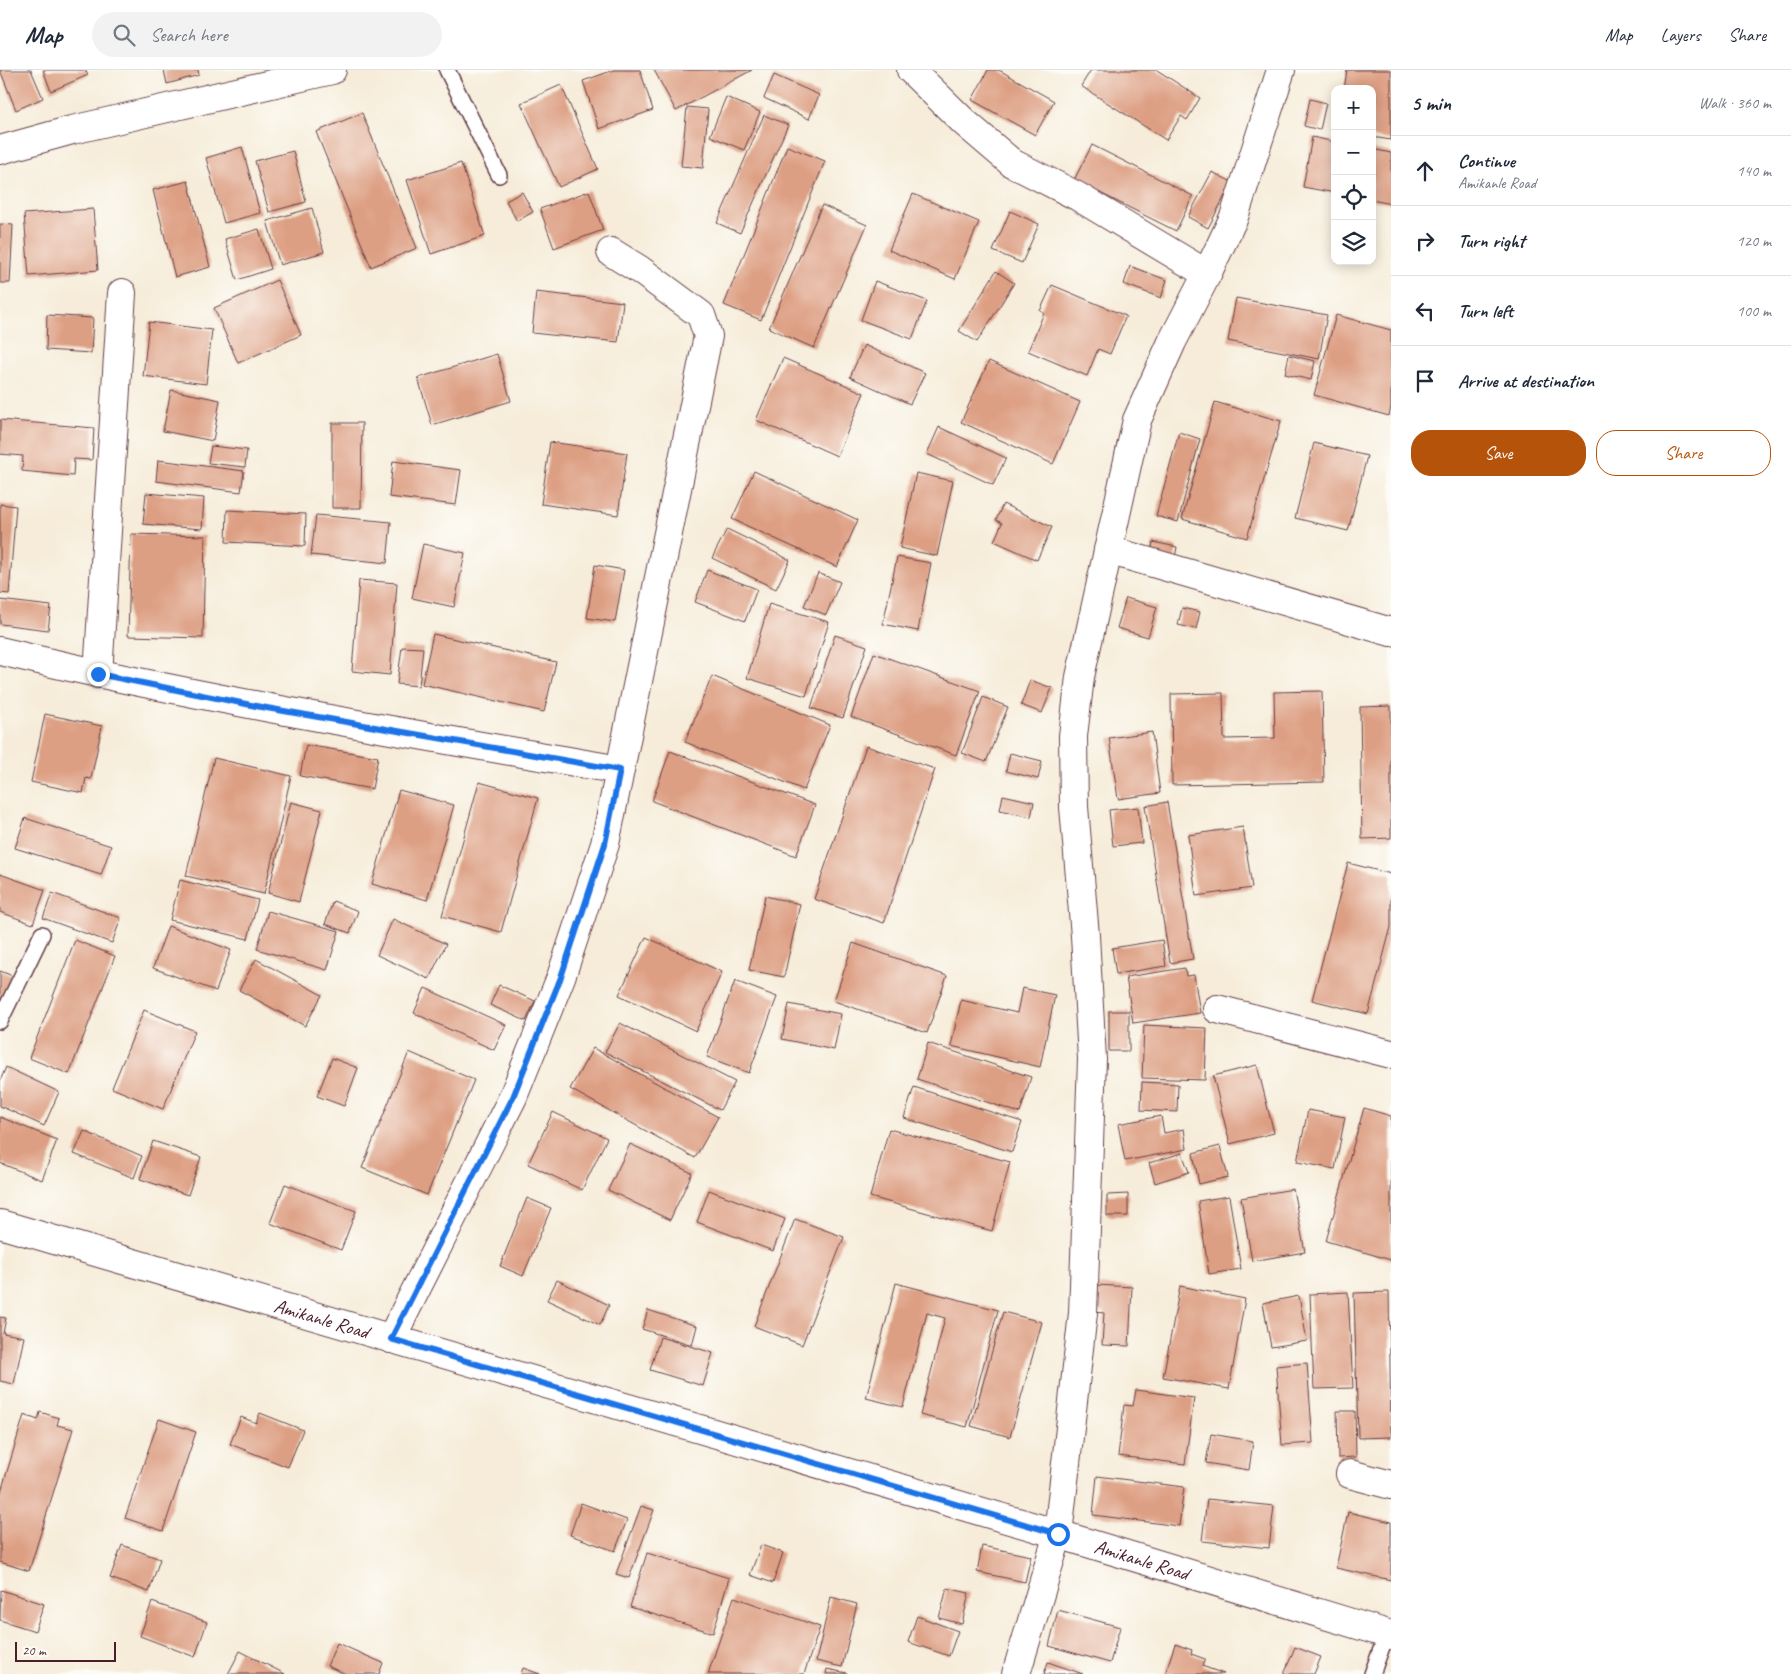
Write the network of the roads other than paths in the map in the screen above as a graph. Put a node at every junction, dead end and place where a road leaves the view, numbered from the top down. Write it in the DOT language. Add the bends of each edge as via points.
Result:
graph roads {
  1 [pos="332,70"];
  2 [pos="447,70"];
  3 [pos="911,70"];
  4 [pos="1281,70"];
  5 [pos="0,150"];
  6 [pos="499,175"];
  7 [pos="611,252"];
  8 [pos="1208,274"];
  9 [pos="122,293"];
  10 [pos="1108,550"];
  11 [pos="1391,632"];
  12 [pos="0,650"];
  13 [pos="98,674"];
  14 [pos="620,770"];
  15 [pos="42,934"];
  16 [pos="1217,1010"];
  17 [pos="0,1021"];
  18 [pos="1391,1054"];
  19 [pos="0,1224"];
  20 [pos="391,1339"];
  21 [pos="1350,1474"];
  22 [pos="1391,1485"];
  23 [pos="1058,1534"];
  24 [pos="1389,1634"];
  25 [pos="1016,1674"];
  26 [pos="1372,1674"];
  1 -- 5 [label="street" via="72,130"];
  2 -- 6 [label="lane"];
  3 -- 8 [label="street" via="1012,163 1077,196"];
  4 -- 8 [label="street" via="1234,217"];
  7 -- 14 [label="street" via="701,315 708,336"];
  8 -- 10 [label="street" via="1172,342 1137,420"];
  9 -- 13 [label="street"];
  10 -- 11 [label="street"];
  10 -- 23 [label="street" via="1080,677 1073,736 1074,807 1092,1059 1083,1313"];
  12 -- 13 [label="street"];
  13 -- 14 [label="street" via="261,707"];
  14 -- 20 [label="street" via="598,863 561,977 520,1078"];
  15 -- 17 [label="lane"];
  16 -- 18 [label="street"];
  19 -- 20 [label="street, Amikanle Road"];
  20 -- 23 [label="street, Amikanle Road"];
  21 -- 22 [label="street"];
  23 -- 24 [label="street, Amikanle Road"];
  23 -- 25 [label="street"];
  24 -- 26 [label="lane"];
}
